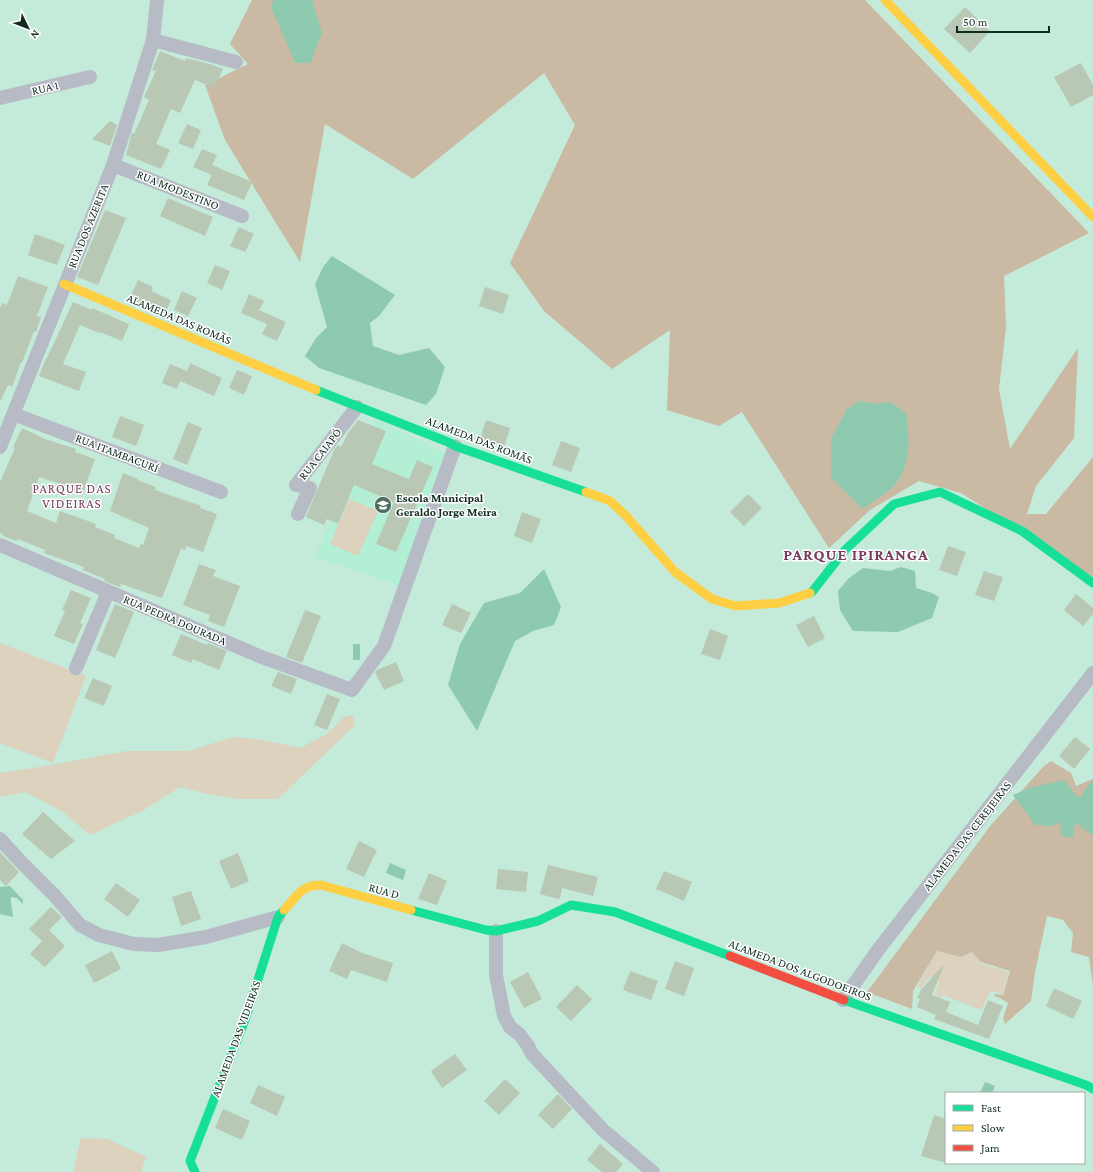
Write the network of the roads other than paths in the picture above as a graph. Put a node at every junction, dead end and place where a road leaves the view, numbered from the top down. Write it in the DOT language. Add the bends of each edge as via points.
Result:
graph roads {
  1 [pos="157,0"];
  2 [pos="885,0"];
  3 [pos="153,40"];
  4 [pos="236,62"];
  5 [pos="90,77"];
  6 [pos="0,98"];
  7 [pos="113,165"];
  8 [pos="242,216"];
  9 [pos="1093,217"];
  10 [pos="64,284"];
  11 [pos="357,407"];
  12 [pos="13,414"];
  13 [pos="455,446"];
  14 [pos="0,447"];
  15 [pos="221,492"];
  16 [pos="298,514"];
  17 [pos="0,545"];
  18 [pos="1093,583"];
  19 [pos="108,592"];
  20 [pos="76,668"];
  21 [pos="1093,673"];
  22 [pos="0,839"];
  23 [pos="278,916"];
  24 [pos="496,931"];
  25 [pos="843,1000"];
  26 [pos="1093,1089"];
  27 [pos="195,1172"];
  28 [pos="653,1172"];
  1 -- 3 [label="street, RUA DOS AZERITA"];
  2 -- 9 [label="street"];
  3 -- 4 [label="street"];
  3 -- 7 [label="street, RUA DOS AZERITA"];
  5 -- 6 [label="street, RUA 1"];
  7 -- 8 [label="street, RUA MODESTINO"];
  7 -- 10 [label="street, RUA DOS AZERITA"];
  10 -- 11 [label="street, ALAMEDA DAS ROMÃS"];
  10 -- 12 [label="street, RUA DOS AZERITA"];
  11 -- 13 [label="street, ALAMEDA DAS ROMÃS"];
  11 -- 16 [label="street, RUA CAIAPÓ" via="296,485 310,488"];
  12 -- 14 [label="street, RUA DOS AZERITA"];
  12 -- 15 [label="street, RUA ITAMBACURÍ"];
  13 -- 18 [label="street, ALAMEDA DAS ROMÃS" via="610,501 675,572 712,599 736,606 780,603 812,592 845,550 894,504 940,492 1022,531"];
  13 -- 19 [label="street, RUA PEDRA DOURADA" via="384,646 352,690 253,653"];
  17 -- 19 [label="street, RUA PEDRA DOURADA"];
  19 -- 20 [label="street"];
  21 -- 25 [label="street, ALAMEDA DAS CEREJEIRAS" via="878,950"];
  22 -- 23 [label="street" via="56,896 80,925 99,935 134,944 158,945 206,937"];
  23 -- 24 [label="street, RUA D" via="304,888 321,885 457,923"];
  23 -- 27 [label="street, ALAMEDA DAS VIDEIRAS" via="246,1017 190,1161"];
  24 -- 25 [label="street, ALAMEDA DOS ALGODOEIROS" via="538,921 571,906 615,912"];
  24 -- 28 [label="street" via="496,975 504,1016 510,1026 520,1035 532,1054 603,1130"];
  25 -- 26 [label="street, ALAMEDA DOS ALGODOEIROS"];
}
